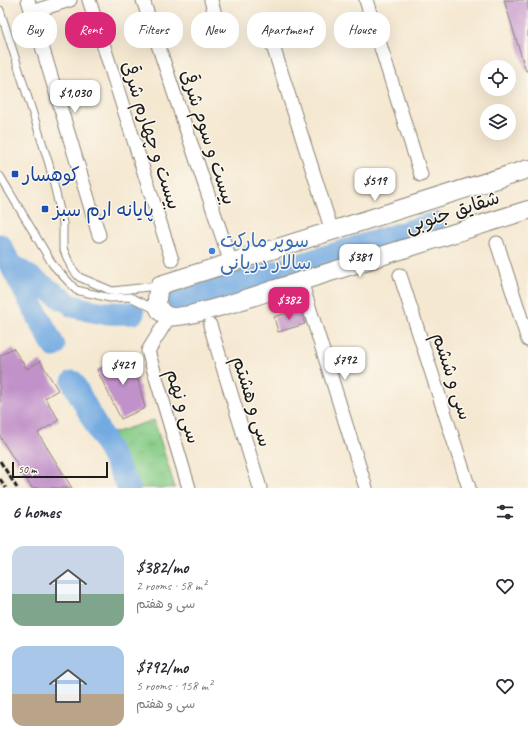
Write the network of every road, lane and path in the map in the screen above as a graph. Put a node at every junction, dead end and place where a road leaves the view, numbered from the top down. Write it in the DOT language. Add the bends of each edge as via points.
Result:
graph roads {
  1 [pos="70,0"];
  2 [pos="89,0"];
  3 [pos="143,0"];
  4 [pos="211,0"];
  5 [pos="366,0"];
  6 [pos="29,6"];
  7 [pos="0,10"];
  8 [pos="215,12"];
  9 [pos="274,48"];
  10 [pos="528,169"];
  11 [pos="421,175"];
  12 [pos="0,176"];
  13 [pos="528,210"];
  14 [pos="332,231"];
  15 [pos="99,234"];
  16 [pos="497,243"];
  17 [pos="172,260"];
  18 [pos="231,263"];
  19 [pos="400,275"];
  20 [pos="301,281"];
  21 [pos="160,285"];
  22 [pos="171,315"];
  23 [pos="210,325"];
  24 [pos="528,340"];
  25 [pos="189,488"];
  26 [pos="260,488"];
  27 [pos="366,488"];
  28 [pos="469,488"];
  1 -- 6 [label="street"];
  2 -- 17 [label="street, بیست و چهارم شرقی"];
  3 -- 18 [label="street, بیست و سوم شرقی"];
  4 -- 8 [label="street"];
  5 -- 11 [label="street"];
  6 -- 15 [label="street"];
  7 -- 21 [label="lane" via="49,164 63,223 63,248 71,267 79,277 112,291"];
  9 -- 14 [label="street"];
  10 -- 14 [label="main road, شقایق جنوبی"];
  12 -- 22 [label="lane" via="53,265 76,290 110,298 130,297"];
  13 -- 20 [label="main road, شقایق جنوبی"];
  14 -- 18 [label="main road, شقایق جنوبی"];
  16 -- 24 [label="street"];
  18 -- 21 [label="main road, شقایق جنوبی"];
  19 -- 28 [label="street, سی و ششم"];
  20 -- 22 [label="main road, شقایق جنوبی" via="237,301"];
  20 -- 27 [label="street"];
  21 -- 22 [label="main road" via="156,295 158,306"];
  22 -- 25 [label="street, سی و نهم" via="148,351"];
  23 -- 26 [label="street, سی و هشتم"];
}
